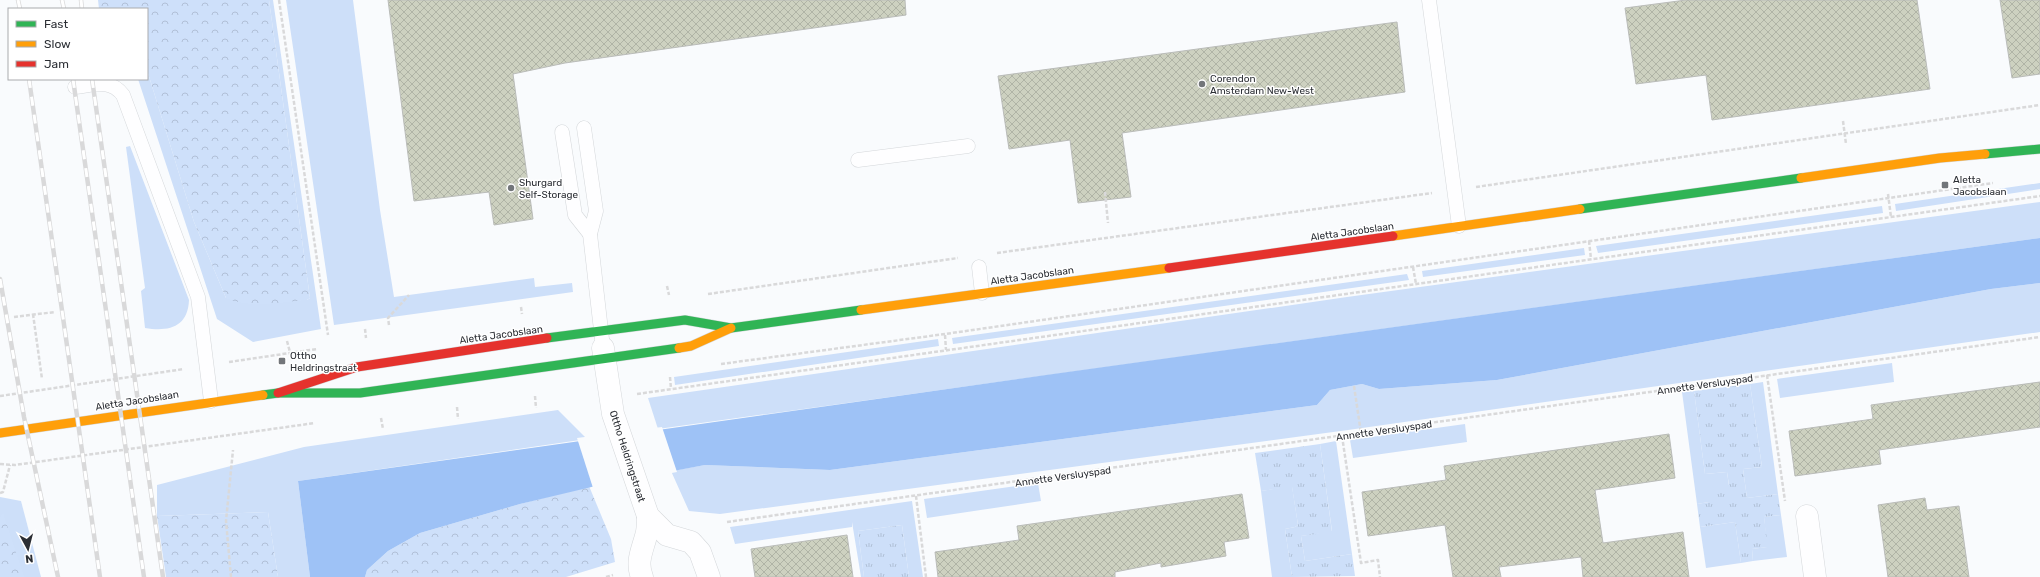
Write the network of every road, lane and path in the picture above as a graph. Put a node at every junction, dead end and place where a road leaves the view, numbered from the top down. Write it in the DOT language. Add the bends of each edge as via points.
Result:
graph roads {
  1 [pos="279,0"];
  2 [pos="1429,0"];
  3 [pos="75,87"];
  4 [pos="2040,105"];
  5 [pos="1843,121"];
  6 [pos="584,128"];
  7 [pos="562,132"];
  8 [pos="1844,134"];
  9 [pos="2012,142"];
  10 [pos="968,146"];
  11 [pos="1846,147"];
  12 [pos="2040,149"];
  13 [pos="1976,153"];
  14 [pos="858,160"];
  15 [pos="1997,182"];
  16 [pos="1454,190"];
  17 [pos="1104,192"];
  18 [pos="1888,192"];
  19 [pos="2040,196"];
  20 [pos="1889,199"];
  21 [pos="1891,217"];
  22 [pos="1108,223"];
  23 [pos="1459,226"];
  24 [pos="590,234"];
  25 [pos="1589,241"];
  26 [pos="996,253"];
  27 [pos="966,257"];
  28 [pos="1591,259"];
  29 [pos="979,267"];
  30 [pos="1413,267"];
  31 [pos="1416,284"];
  32 [pos="982,293"];
  33 [pos="409,295"];
  34 [pos="700,295"];
  35 [pos="55,312"];
  36 [pos="33,314"];
  37 [pos="14,317"];
  38 [pos="389,325"];
  39 [pos="731,328"];
  40 [pos="328,334"];
  41 [pos="944,334"];
  42 [pos="2040,336"];
  43 [pos="287,340"];
  44 [pos="603,345"];
  45 [pos="321,349"];
  46 [pos="946,350"];
  47 [pos="290,353"];
  48 [pos="207,365"];
  49 [pos="293,365"];
  50 [pos="717,365"];
  51 [pos="1767,375"];
  52 [pos="42,379"];
  53 [pos="1354,386"];
  54 [pos="278,394"];
  55 [pos="0,396"];
  56 [pos="211,401"];
  57 [pos="612,406"];
  58 [pos="318,422"];
  59 [pos="0,433"];
  60 [pos="1362,434"];
  61 [pos="1342,436"];
  62 [pos="233,450"];
  63 [pos="0,464"];
  64 [pos="10,465"];
  65 [pos="0,493"];
  66 [pos="916,496"];
  67 [pos="645,507"];
  68 [pos="1807,516"];
  69 [pos="727,522"];
  70 [pos="230,577"];
  71 [pos="642,577"];
  72 [pos="709,577"];
  73 [pos="926,577"];
  74 [pos="1380,577"];
  75 [pos="1815,577"];
  1 -- 40 [label="path"];
  2 -- 16 [label="lane"];
  3 -- 48 [label="lane" via="111,84 123,95 198,297"];
  4 -- 8 [label="path"];
  5 -- 8 [label="path"];
  6 -- 24 [label="lane" via="596,211"];
  7 -- 24 [label="lane" via="575,216"];
  8 -- 11 [label="path"];
  8 -- 16 [label="path"];
  9 -- 13 [label="street, Aletta Jacobslaan"];
  10 -- 14 [label="lane"];
  12 -- 13 [label="street, Aletta Jacobslaan"];
  13 -- 23 [label="street, Aletta Jacobslaan"];
  15 -- 20 [label="path"];
  16 -- 23 [label="lane"];
  16 -- 26 [label="path"];
  17 -- 22 [label="path"];
  18 -- 20 [label="path"];
  19 -- 21 [label="path"];
  20 -- 21 [label="path"];
  20 -- 25 [label="path"];
  21 -- 28 [label="path"];
  23 -- 32 [label="street, Aletta Jacobslaan"];
  24 -- 44 [label="lane"];
  25 -- 28 [label="path"];
  25 -- 30 [label="path"];
  27 -- 34 [label="path"];
  28 -- 31 [label="path"];
  29 -- 32 [label="lane"];
  30 -- 31 [label="path"];
  30 -- 41 [label="path"];
  31 -- 46 [label="path"];
  32 -- 39 [label="street, Aletta Jacobslaan"];
  33 -- 38 [label="path" via="388,318"];
  35 -- 36 [label="path"];
  36 -- 37 [label="path"];
  36 -- 52 [label="path"];
  39 -- 44 [label="street, Aletta Jacobslaan" via="691,346"];
  39 -- 44 [label="street, Aletta Jacobslaan" via="684,320"];
  41 -- 46 [label="path"];
  41 -- 50 [label="path"];
  42 -- 51 [label="path, Annette Versluyspad"];
  43 -- 47 [label="path"];
  44 -- 54 [label="street, Aletta Jacobslaan" via="360,393"];
  44 -- 54 [label="street, Aletta Jacobslaan" via="357,367"];
  44 -- 57 [label="street, Ottho Heldringstraat"];
  45 -- 47 [label="path"];
  46 -- 57 [label="path"];
  47 -- 48 [label="path"];
  47 -- 49 [label="path"];
  48 -- 55 [label="path"];
  48 -- 56 [label="lane"];
  51 -- 60 [label="path, Annette Versluyspad"];
  51 -- 68 [label="path" via="1785,503 1805,500"];
  53 -- 60 [label="path"];
  54 -- 56 [label="street, Aletta Jacobslaan"];
  56 -- 59 [label="street, Aletta Jacobslaan"];
  57 -- 67 [label="street, Ottho Heldringstraat"];
  58 -- 64 [label="path"];
  60 -- 61 [label="path, Annette Versluyspad"];
  61 -- 66 [label="path, Annette Versluyspad"];
  61 -- 74 [label="path" via="1361,563 1378,560"];
  62 -- 70 [label="path" via="226,521"];
  63 -- 64 [label="path"];
  64 -- 65 [label="path" via="3,492"];
  66 -- 69 [label="path, Annette Versluyspad"];
  66 -- 73 [label="path"];
  67 -- 71 [label="street" via="638,568"];
  67 -- 72 [label="street, Ottho Heldringstraat" via="667,535 691,542 700,552"];
  68 -- 75 [label="street"];
}
